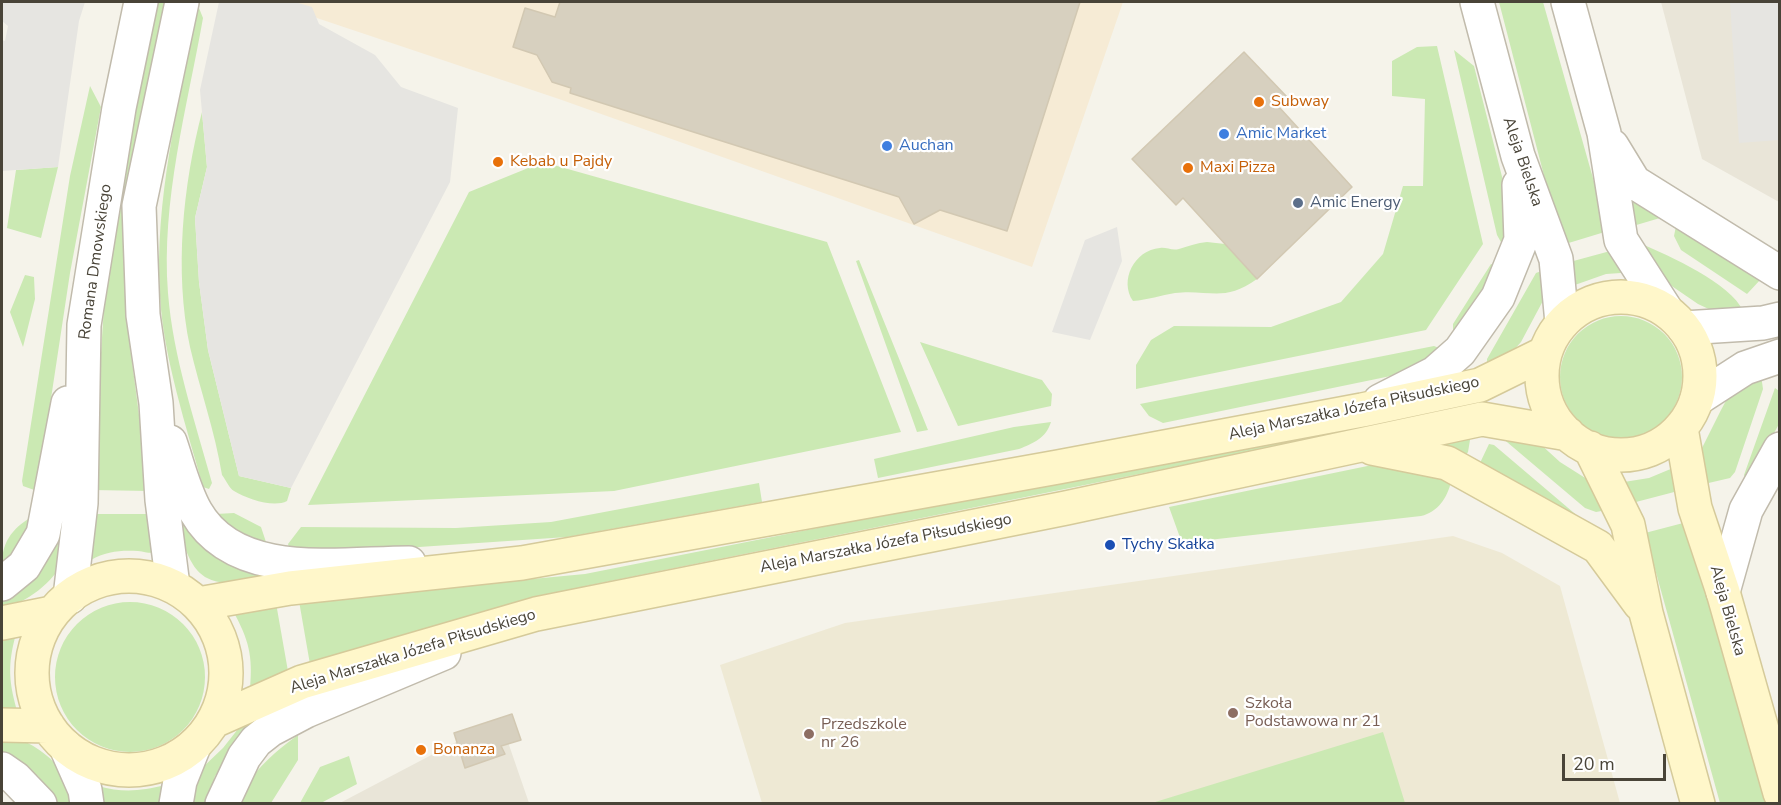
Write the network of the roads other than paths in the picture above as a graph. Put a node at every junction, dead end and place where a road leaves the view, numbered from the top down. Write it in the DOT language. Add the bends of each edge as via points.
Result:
graph roads {
  1 [pos="141,2"];
  2 [pos="182,2"];
  3 [pos="1477,2"];
  4 [pos="1569,2"];
  5 [pos="1604,133"];
  6 [pos="1518,156"];
  7 [pos="1779,273"];
  8 [pos="1675,319"];
  9 [pos="1779,319"];
  10 [pos="1562,323"];
  11 [pos="84,325"];
  12 [pos="1545,353"];
  13 [pos="1779,356"];
  14 [pos="1697,399"];
  15 [pos="156,403"];
  16 [pos="1362,410"];
  17 [pos="1681,428"];
  18 [pos="1579,441"];
  19 [pos="1356,445"];
  20 [pos="1779,449"];
  21 [pos="522,563"];
  22 [pos="2,584"];
  23 [pos="1723,592"];
  24 [pos="186,595"];
  25 [pos="61,605"];
  26 [pos="1646,613"];
  27 [pos="536,614"];
  28 [pos="2,623"];
  29 [pos="214,720"];
  30 [pos="2,725"];
  31 [pos="57,737"];
  32 [pos="194,746"];
  33 [pos="2,769"];
  34 [pos="1779,793"];
  35 [pos="40,804"];
  36 [pos="87,804"];
  37 [pos="176,804"];
  38 [pos="222,804"];
  39 [pos="1698,804"];
  1 -- 11 [label="street, Romana Dmowskiego" via="119,108"];
  2 -- 15 [label="street" via="139,206 143,315"];
  3 -- 6 [label="street, Aleja Bielska"];
  4 -- 5 [label="street"];
  5 -- 7 [label="street" via="1634,182"];
  5 -- 8 [label="street" via="1621,240"];
  6 -- 10 [label="street, Aleja Bielska" via="1556,259"];
  6 -- 16 [label="street" via="1521,240 1498,297 1460,351 1435,373"];
  8 -- 9 [label="street" via="1763,323"];
  8 -- 10 [label="main road" via="1645,300 1623,297 1600,299 1579,308"];
  8 -- 14 [label="main road" via="1696,350 1700,374"];
  10 -- 12 [label="main road"];
  11 -- 22 [label="street" via="43,534 24,566"];
  11 -- 25 [label="street, Romana Dmowskiego" via="81,503"];
  12 -- 16 [label="main road, Aleja Marszałka Józefa Piłsudskiego" via="1480,385"];
  12 -- 18 [label="main road" via="1545,397 1554,417"];
  13 -- 14 [label="street" via="1745,368"];
  14 -- 17 [label="main road"];
  15 -- 21 [label="street" via="196,512 230,548 253,558 287,564"];
  15 -- 24 [label="street" via="162,500"];
  16 -- 21 [label="main road, Aleja Marszałka Józefa Piłsudskiego"];
  17 -- 18 [label="main road" via="1662,443 1639,453 1614,454"];
  17 -- 23 [label="main road, Aleja Bielska" via="1695,508"];
  18 -- 19 [label="main road, Aleja Marszałka Józefa Piłsudskiego" via="1482,418"];
  18 -- 26 [label="main road" via="1628,525"];
  19 -- 26 [label="main road" via="1447,463 1598,547"];
  19 -- 27 [label="main road, Aleja Marszałka Józefa Piłsudskiego" via="1066,508"];
  20 -- 23 [label="street" via="1746,510"];
  21 -- 24 [label="main road, Aleja Marszałka Józefa Piłsudskiego"];
  23 -- 34 [label="main road, Aleja Bielska"];
  24 -- 25 [label="main road" via="147,577 119,576 92,583"];
  24 -- 29 [label="main road" via="217,629 226,659 225,691"];
  25 -- 28 [label="main road"];
  25 -- 31 [label="main road" via="37,639 32,664 35,697"];
  26 -- 39 [label="main road"];
  27 -- 29 [label="main road, Aleja Marszałka Józefa Piłsudskiego" via="302,682"];
  27 -- 38 [label="street" via="306,711 270,730 244,757"];
  29 -- 32 [label="main road"];
  30 -- 31 [label="main road"];
  31 -- 32 [label="main road" via="89,761 107,767 144,769 171,761"];
  31 -- 36 [label="street" via="86,790"];
  32 -- 37 [label="street"];
  33 -- 35 [label="street"];
}
